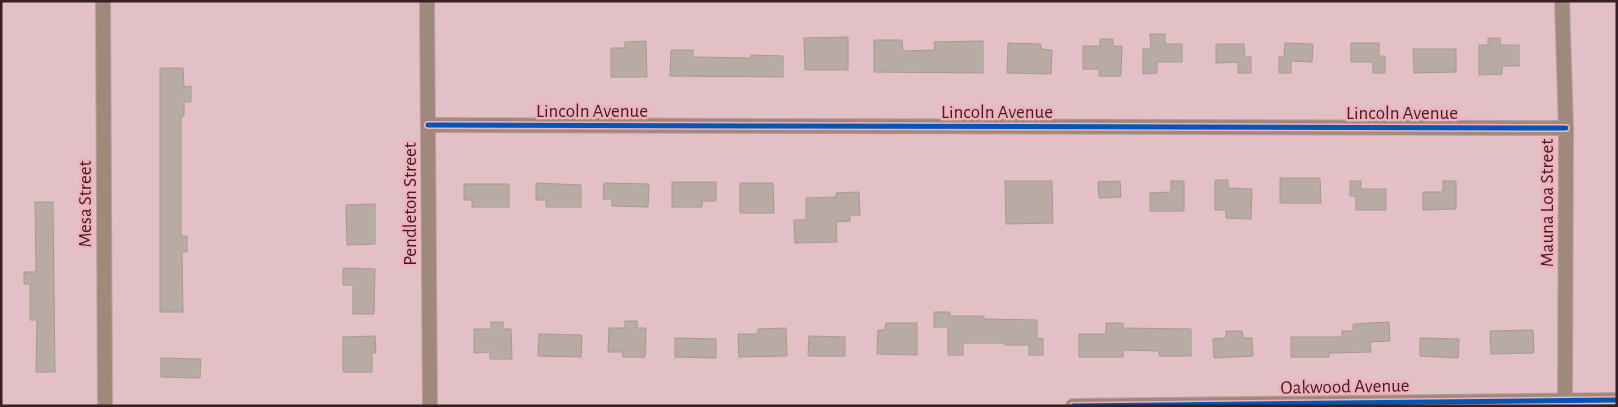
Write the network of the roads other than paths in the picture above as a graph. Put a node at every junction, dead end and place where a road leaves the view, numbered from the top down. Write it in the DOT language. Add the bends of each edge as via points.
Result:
graph roads {
  1 [pos="103,1"];
  2 [pos="427,1"];
  3 [pos="1562,1"];
  4 [pos="428,125"];
  5 [pos="1566,128"];
  6 [pos="1617,400"];
  7 [pos="1565,402"];
  8 [pos="106,406"];
  9 [pos="430,406"];
  10 [pos="1073,406"];
  1 -- 8 [label="street, Mesa Street"];
  2 -- 4 [label="street, Pendleton Street"];
  3 -- 5 [label="street, Mauna Loa Street"];
  4 -- 5 [label="street, Lincoln Avenue"];
  4 -- 9 [label="street, Pendleton Street"];
  5 -- 7 [label="street, Mauna Loa Street"];
  6 -- 7 [label="street, Oakwood Avenue"];
  7 -- 10 [label="street, Oakwood Avenue"];
}
